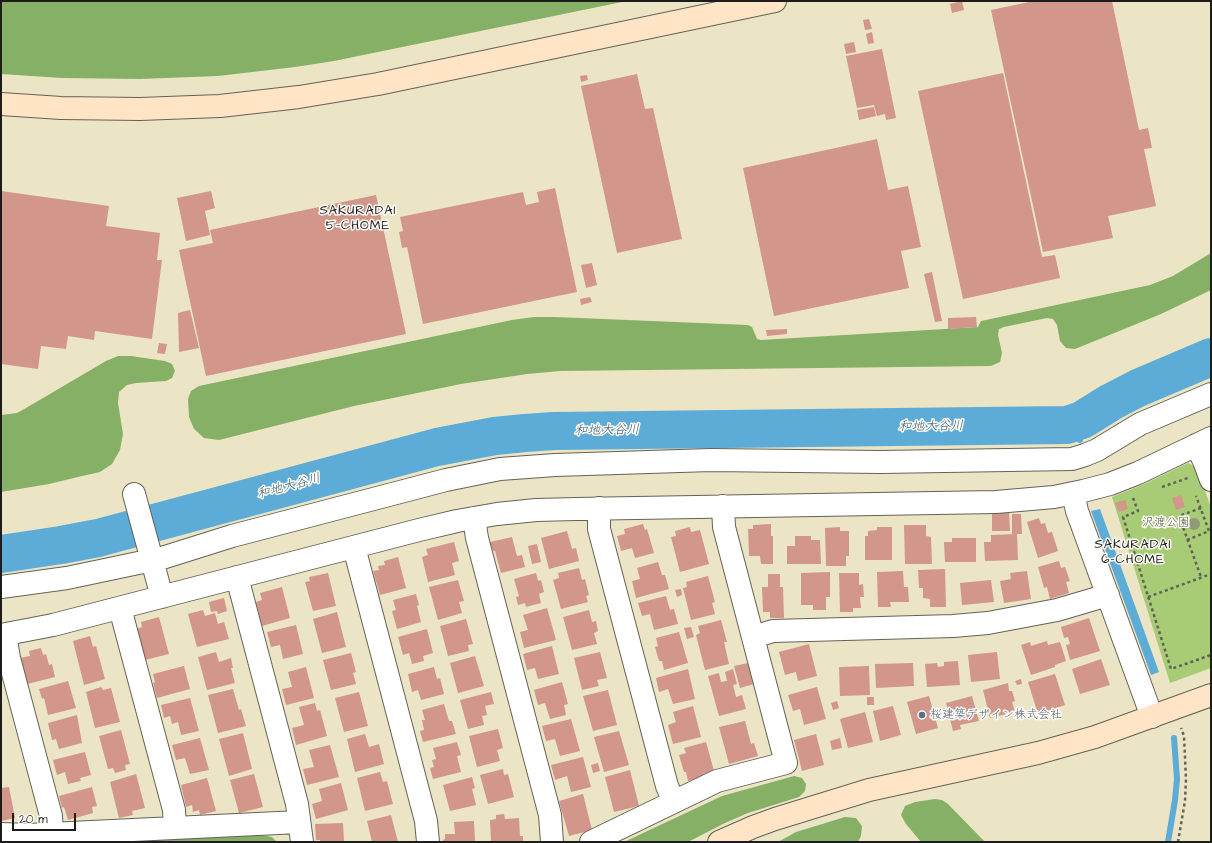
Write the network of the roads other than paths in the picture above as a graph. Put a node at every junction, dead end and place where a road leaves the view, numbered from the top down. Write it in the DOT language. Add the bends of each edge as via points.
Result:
graph roads {
  1 [pos="774,1"];
  2 [pos="1,104"];
  3 [pos="1211,394"];
  4 [pos="1204,442"];
  5 [pos="1203,486"];
  6 [pos="1073,493"];
  7 [pos="134,496"];
  8 [pos="724,506"];
  9 [pos="599,508"];
  10 [pos="474,518"];
  11 [pos="354,547"];
  12 [pos="151,557"];
  13 [pos="237,577"];
  14 [pos="1,588"];
  15 [pos="1108,595"];
  16 [pos="162,597"];
  17 [pos="120,608"];
  18 [pos="3,635"];
  19 [pos="753,637"];
  20 [pos="1211,695"];
  21 [pos="1152,717"];
  22 [pos="674,802"];
  23 [pos="175,828"];
  24 [pos="300,832"];
  25 [pos="1,834"];
  26 [pos="52,834"];
  27 [pos="428,842"];
  28 [pos="552,842"];
  29 [pos="591,842"];
  30 [pos="719,842"];
  1 -- 2 [label="street" via="378,84 299,97 220,106 140,109"];
  3 -- 12 [label="street" via="1140,424 1098,450 1072,458 881,462 711,460 555,464 500,469 452,478 232,536 162,558"];
  4 -- 5 [label="street"];
  4 -- 6 [label="street" via="1138,474"];
  6 -- 8 [label="street" via="996,502"];
  6 -- 15 [label="street" via="1077,511"];
  7 -- 12 [label="street"];
  8 -- 9 [label="street"];
  8 -- 19 [label="street" via="724,527"];
  9 -- 10 [label="street" via="536,510"];
  9 -- 22 [label="street" via="599,529 667,786"];
  10 -- 11 [label="street"];
  10 -- 28 [label="street" via="477,538 550,815"];
  11 -- 13 [label="street"];
  11 -- 27 [label="street" via="426,821"];
  12 -- 14 [label="street" via="67,578"];
  12 -- 16 [label="street"];
  13 -- 16 [label="street"];
  13 -- 24 [label="street" via="297,804"];
  15 -- 19 [label="street" via="1057,610 988,623 773,632"];
  15 -- 21 [label="street"];
  16 -- 17 [label="street"];
  17 -- 18 [label="street"];
  17 -- 23 [label="street" via="174,810"];
  18 -- 26 [label="street" via="51,816"];
  19 -- 22 [label="street" via="786,763 717,781"];
  20 -- 21 [label="street"];
  21 -- 30 [label="street" via="1038,753 869,790 775,819"];
  22 -- 29 [label="street"];
  23 -- 24 [label="street"];
  23 -- 26 [label="street"];
  25 -- 26 [label="street"];
}
